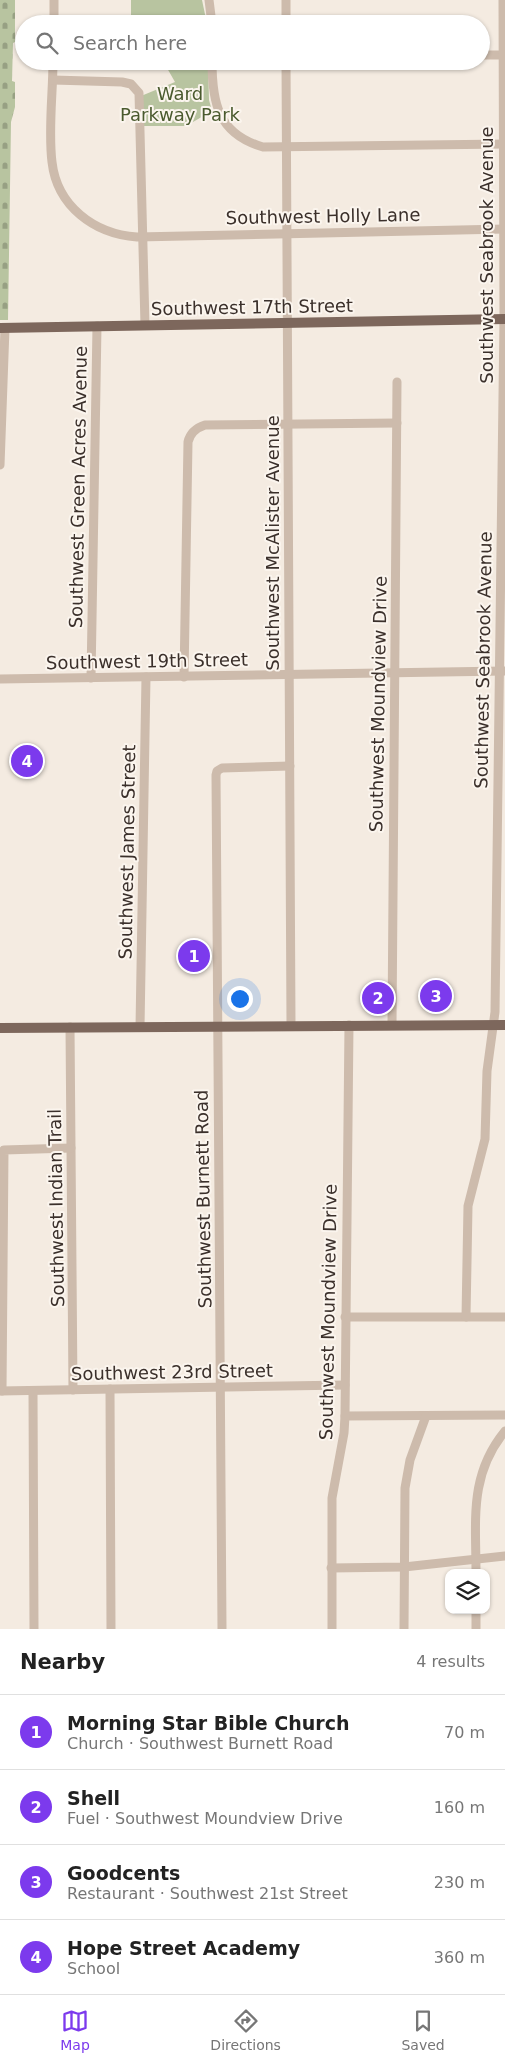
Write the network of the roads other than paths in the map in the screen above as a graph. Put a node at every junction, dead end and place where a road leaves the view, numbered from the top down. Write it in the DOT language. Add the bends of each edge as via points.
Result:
graph roads {
  1 [pos="54,0"];
  2 [pos="208,0"];
  3 [pos="286,0"];
  4 [pos="503,0"];
  5 [pos="54,15"];
  6 [pos="210,15"];
  7 [pos="286,15"];
  8 [pos="490,55"];
  9 [pos="503,55"];
  10 [pos="53,70"];
  11 [pos="212,70"];
  12 [pos="286,70"];
  13 [pos="53,80"];
  14 [pos="504,144"];
  15 [pos="286,148"];
  16 [pos="504,229"];
  17 [pos="287,234"];
  18 [pos="143,237"];
  19 [pos="504,319"];
  20 [pos="288,323"];
  21 [pos="145,325"];
  22 [pos="97,326"];
  23 [pos="2,328"];
  24 [pos="397,382"];
  25 [pos="397,423"];
  26 [pos="288,424"];
  27 [pos="0,465"];
  28 [pos="502,671"];
  29 [pos="395,673"];
  30 [pos="289,675"];
  31 [pos="146,677"];
  32 [pos="184,677"];
  33 [pos="91,678"];
  34 [pos="0,680"];
  35 [pos="290,766"];
  36 [pos="291,1025"];
  37 [pos="392,1025"];
  38 [pos="494,1025"];
  39 [pos="505,1025"];
  40 [pos="349,1026"];
  41 [pos="70,1027"];
  42 [pos="140,1027"];
  43 [pos="217,1027"];
  44 [pos="0,1028"];
  45 [pos="72,1148"];
  46 [pos="345,1317"];
  47 [pos="466,1317"];
  48 [pos="505,1317"];
  49 [pos="345,1386"];
  50 [pos="221,1387"];
  51 [pos="110,1388"];
  52 [pos="73,1390"];
  53 [pos="1,1391"];
  54 [pos="33,1391"];
  55 [pos="505,1415"];
  56 [pos="345,1416"];
  57 [pos="426,1416"];
  58 [pos="505,1432"];
  59 [pos="505,1556"];
  60 [pos="476,1559"];
  61 [pos="404,1567"];
  62 [pos="331,1568"];
  63 [pos="476,1569"];
  64 [pos="476,1614"];
  65 [pos="34,1629"];
  66 [pos="111,1629"];
  67 [pos="222,1629"];
  68 [pos="332,1629"];
  69 [pos="404,1629"];
  70 [pos="476,1629"];
  1 -- 5 [label="street"];
  2 -- 6 [label="street"];
  3 -- 7 [label="street"];
  4 -- 9 [label="street, Southwest Seabrook Avenue"];
  8 -- 9 [label="street"];
  9 -- 14 [label="street, Southwest Seabrook Avenue"];
  10 -- 13 [label="street"];
  11 -- 15 [label="street" via="214,98 229,127 254,144"];
  12 -- 15 [label="street, Southwest McAlister Avenue"];
  13 -- 18 [label="street" via="51,153 60,190 73,208 91,224 119,235"];
  13 -- 18 [label="street" via="122,82 137,90 140,98"];
  14 -- 15 [label="street"];
  14 -- 16 [label="street, Southwest Seabrook Avenue"];
  15 -- 17 [label="street, Southwest McAlister Avenue"];
  16 -- 17 [label="street, Southwest Holly Lane"];
  16 -- 19 [label="street, Southwest Seabrook Avenue"];
  17 -- 18 [label="street, Southwest Holly Lane"];
  17 -- 20 [label="street, Southwest McAlister Avenue"];
  18 -- 21 [label="street"];
  19 -- 20 [label="main road, Southwest 17th Street"];
  19 -- 28 [label="street, Southwest Seabrook Avenue"];
  20 -- 21 [label="main road, Southwest 17th Street"];
  20 -- 26 [label="street, Southwest McAlister Avenue"];
  21 -- 22 [label="main road, Southwest 17th Street"];
  22 -- 23 [label="main road, Southwest 17th Street"];
  22 -- 33 [label="street, Southwest Green Acres Avenue"];
  23 -- 27 [label="street"];
  24 -- 25 [label="street, Southwest Moundview Drive"];
  25 -- 26 [label="street"];
  25 -- 29 [label="street, Southwest Moundview Drive"];
  26 -- 30 [label="street, Southwest McAlister Avenue"];
  26 -- 32 [label="street" via="202,426 191,433 188,442"];
  28 -- 29 [label="street, Southwest 19th Street"];
  28 -- 38 [label="street, Southwest Seabrook Avenue"];
  29 -- 30 [label="street, Southwest 19th Street"];
  29 -- 37 [label="street, Southwest Moundview Drive"];
  30 -- 32 [label="street, Southwest 19th Street"];
  30 -- 35 [label="street, Southwest McAlister Avenue"];
  31 -- 32 [label="street, Southwest 19th Street"];
  31 -- 33 [label="street, Southwest 19th Street"];
  31 -- 42 [label="street, Southwest James Street"];
  33 -- 34 [label="street, Southwest 19th Street"];
  35 -- 36 [label="street, Southwest McAlister Avenue"];
  35 -- 43 [label="street, Southwest Burnett Road" via="219,769 216,775"];
  36 -- 40 [label="main road"];
  36 -- 43 [label="main road"];
  37 -- 38 [label="main road"];
  37 -- 40 [label="main road"];
  38 -- 39 [label="main road"];
  38 -- 47 [label="street, Southwest Seabrook Avenue" via="488,1065 485,1140 468,1212"];
  40 -- 46 [label="street, Southwest Moundview Drive"];
  41 -- 42 [label="main road"];
  41 -- 44 [label="main road"];
  41 -- 45 [label="street, Southwest Indian Trail"];
  42 -- 43 [label="main road"];
  43 -- 50 [label="street, Southwest Burnett Road"];
  45 -- 52 [label="street, Southwest Indian Trail"];
  45 -- 53 [label="street" via="4,1150"];
  46 -- 47 [label="street"];
  46 -- 49 [label="street, Southwest Moundview Drive"];
  47 -- 48 [label="street"];
  49 -- 50 [label="street, Southwest 23rd Street"];
  49 -- 56 [label="street, Southwest Moundview Drive"];
  50 -- 51 [label="street, Southwest 23rd Street"];
  50 -- 67 [label="street, Southwest Burnett Road"];
  51 -- 52 [label="street, Southwest 23rd Street"];
  51 -- 66 [label="street"];
  52 -- 54 [label="street, Southwest 23rd Street"];
  53 -- 54 [label="street, Southwest 23rd Street"];
  54 -- 65 [label="street"];
  55 -- 57 [label="street"];
  56 -- 57 [label="street"];
  56 -- 62 [label="street, Southwest Moundview Drive" via="332,1498"];
  57 -- 61 [label="street" via="406,1481"];
  58 -- 60 [label="street" via="489,1453 478,1481"];
  59 -- 60 [label="street"];
  60 -- 61 [label="street"];
  60 -- 63 [label="street"];
  61 -- 62 [label="street"];
  61 -- 69 [label="street"];
  62 -- 68 [label="street, Southwest Moundview Drive"];
  64 -- 70 [label="street"];
}
